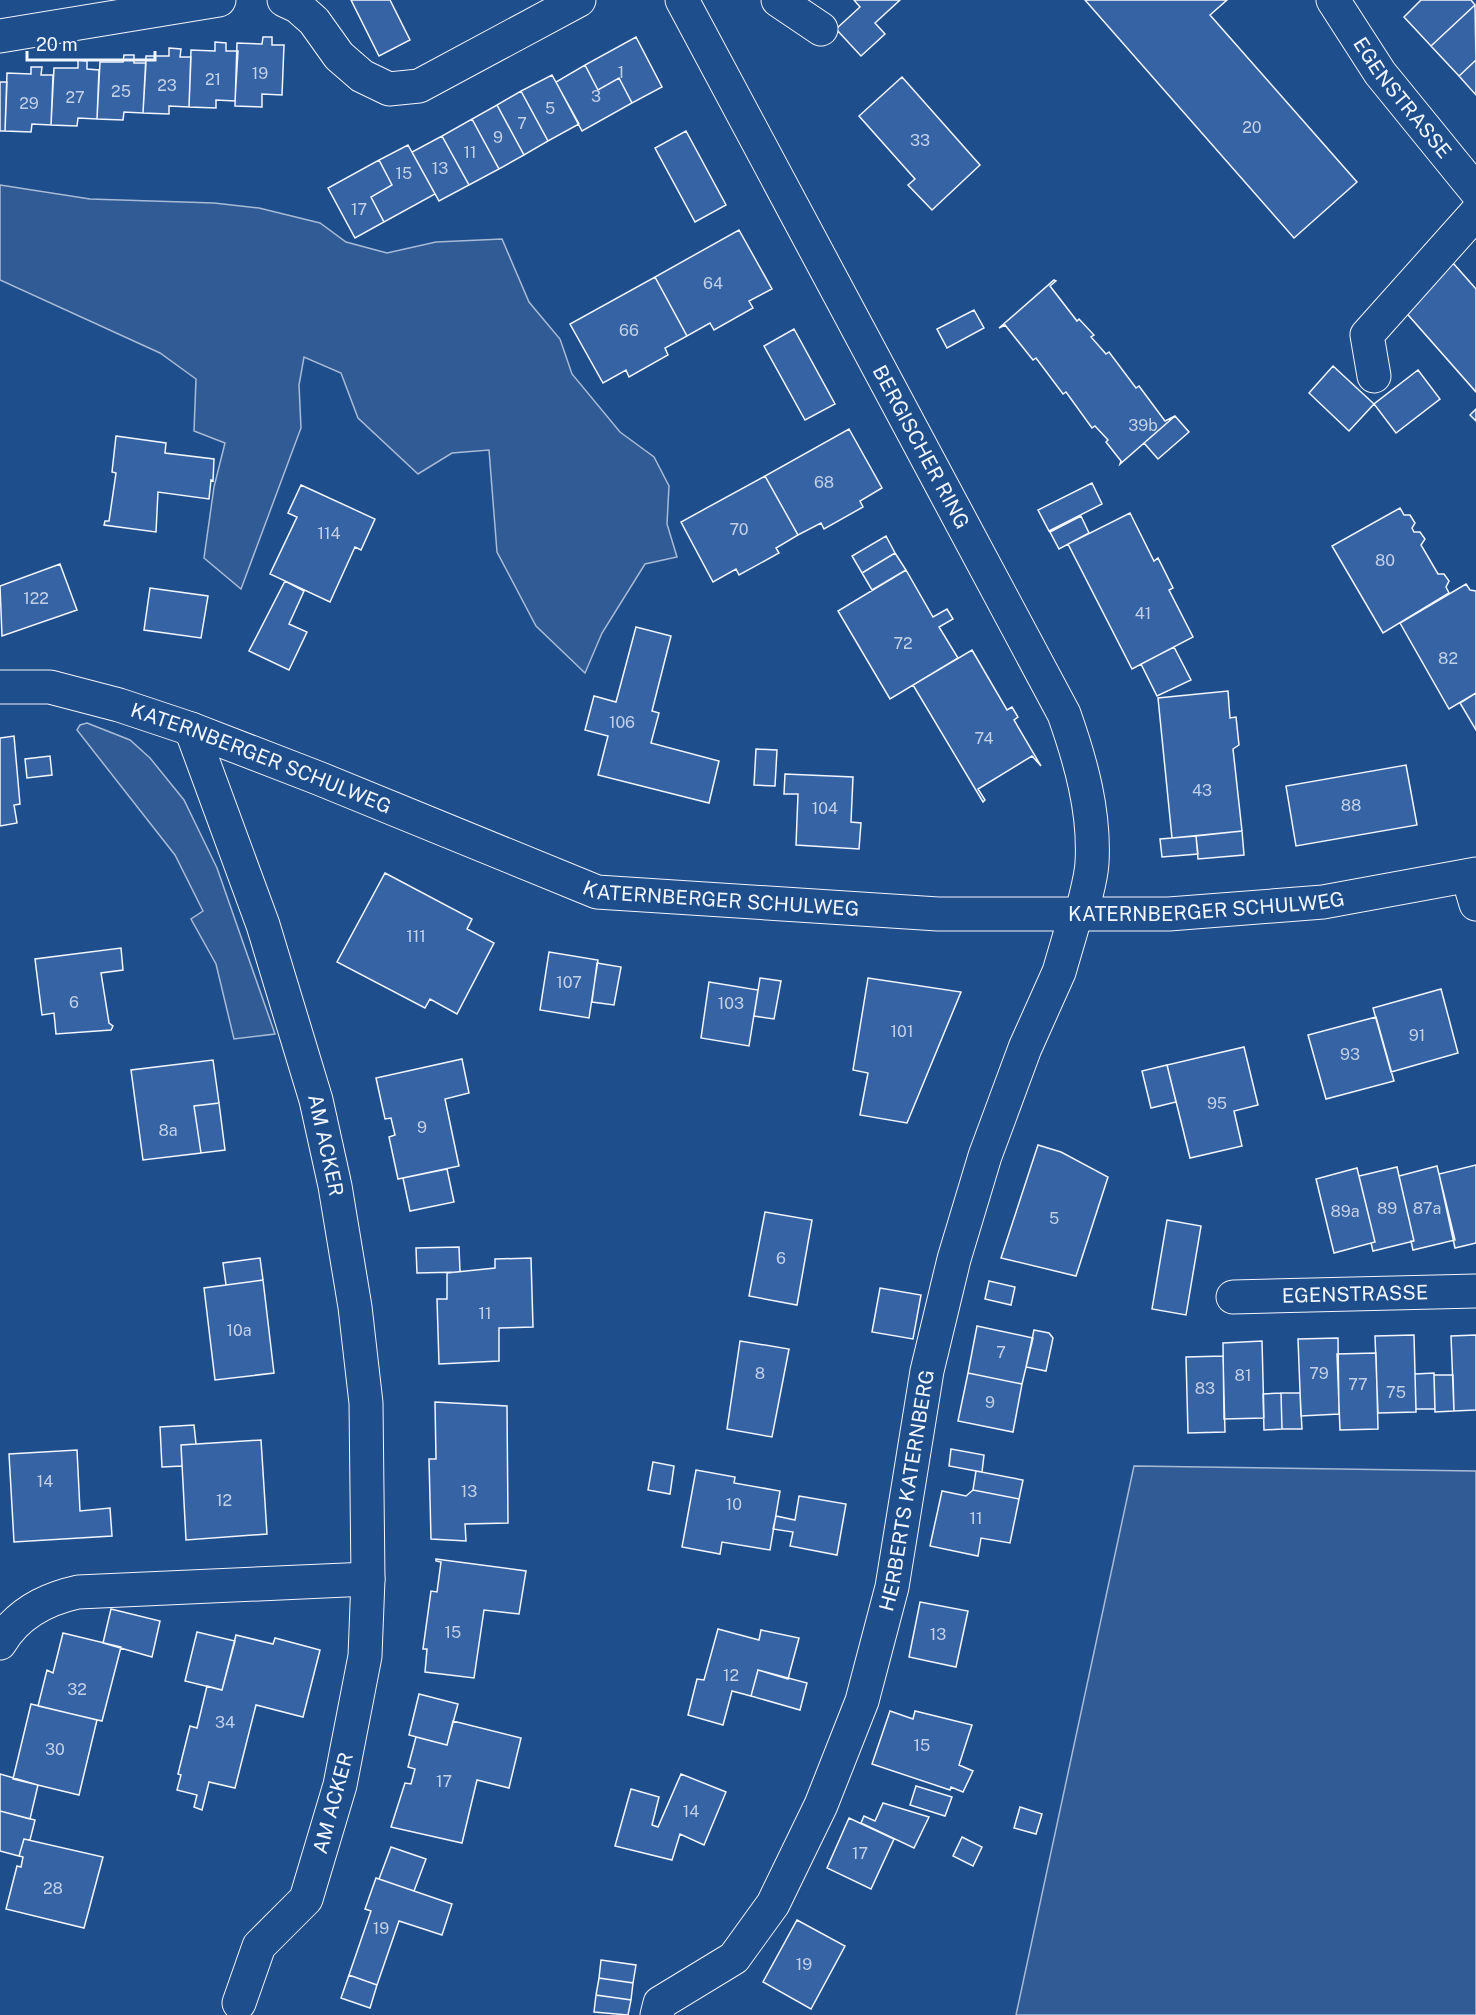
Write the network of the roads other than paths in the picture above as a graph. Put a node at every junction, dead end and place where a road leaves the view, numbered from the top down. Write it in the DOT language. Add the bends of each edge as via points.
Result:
graph roads {
  1 [pos="219,0"];
  2 [pos="284,0"];
  3 [pos="579,0"];
  4 [pos="682,0"];
  5 [pos="778,0"];
  6 [pos="1333,0"];
  7 [pos="821,29"];
  8 [pos="0,36"];
  9 [pos="1476,191"];
  10 [pos="1476,213"];
  11 [pos="1374,376"];
  12 [pos="0,687"];
  13 [pos="190,729"];
  14 [pos="1473,885"];
  15 [pos="1079,914"];
  16 [pos="1476,1291"];
  17 [pos="1233,1297"];
  18 [pos="368,1579"];
  19 [pos="0,1643"];
  20 [pos="239,2003"];
  21 [pos="657,2015"];
  1 -- 8 [label="street"];
  2 -- 3 [label="street" via="314,21 339,56 362,76 390,90 419,86"];
  4 -- 15 [label="street, BERGISCHER RING" via="1064,714 1083,768 1089,811 1092,864"];
  5 -- 7 [label="street"];
  6 -- 9 [label="street, EGENSTRASSE" via="1380,73"];
  10 -- 11 [label="street" via="1366,335"];
  12 -- 13 [label="street, KATERNBERGER SCHULWEG" via="50,687"];
  13 -- 15 [label="street, KATERNBERGER SCHULWEG" via="597,892 938,914"];
  13 -- 18 [label="street, AM ACKER" via="263,925 316,1100 335,1186 366,1403"];
  14 -- 15 [label="street, KATERNBERGER SCHULWEG" via="1169,914"];
  15 -- 21 [label="street, HERBERTS KATERNBERG" via="985,1156 954,1259 927,1371 892,1587 862,1701 821,1805 772,1904 734,1958 660,2003"];
  16 -- 17 [label="street, EGENSTRASSE"];
  18 -- 19 [label="street" via="78,1592 49,1599 7,1632"];
  18 -- 20 [label="street, AM ACKER" via="364,1656 329,1829 306,1899 259,1946"];
}
